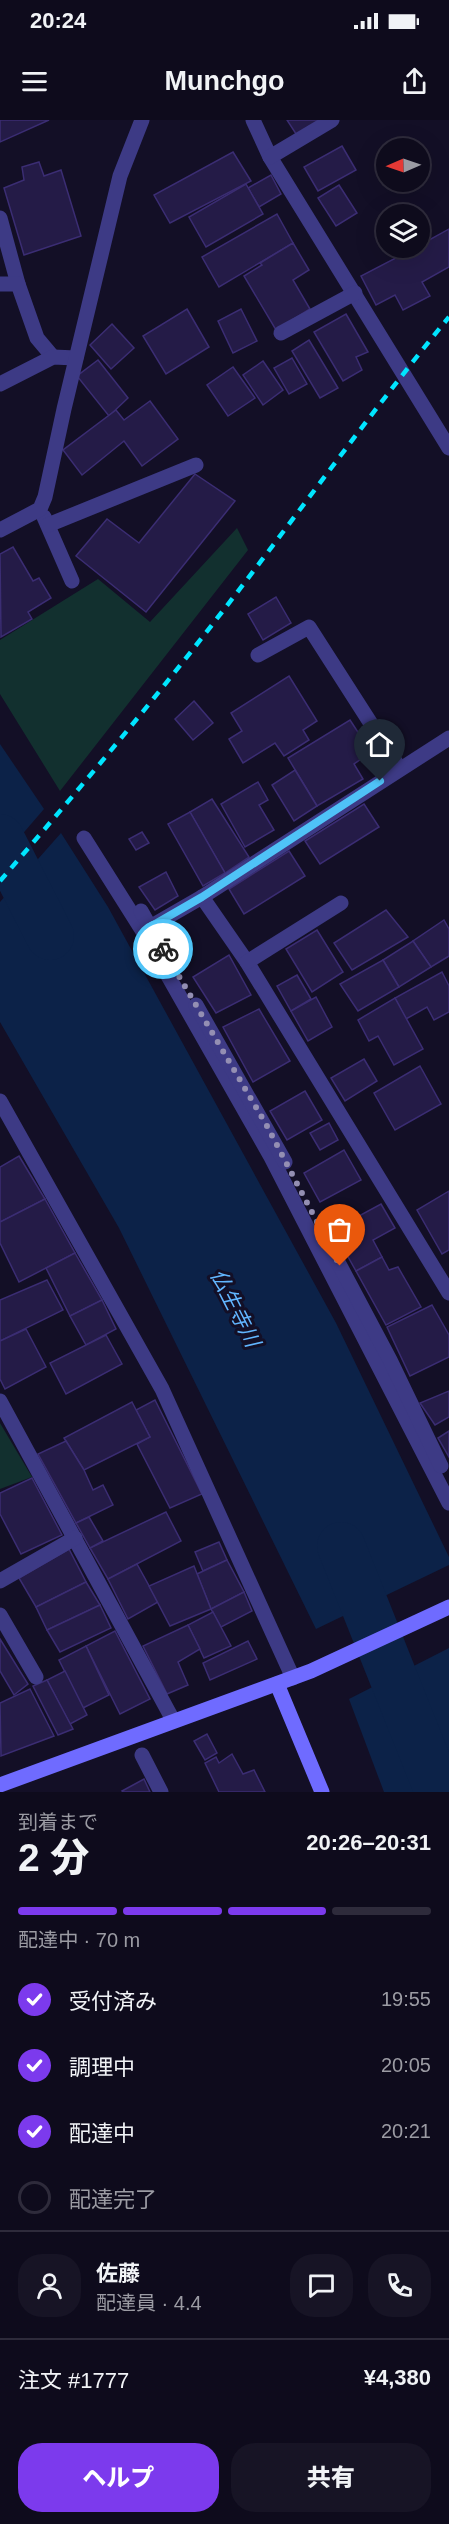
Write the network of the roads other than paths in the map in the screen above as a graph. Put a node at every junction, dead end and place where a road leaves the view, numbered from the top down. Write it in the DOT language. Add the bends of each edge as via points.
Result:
graph roads {
  1 [pos="142,120"];
  2 [pos="253,120"];
  3 [pos="332,120"];
  4 [pos="270,158"];
  5 [pos="0,218"];
  6 [pos="0,284"];
  7 [pos="18,284"];
  8 [pos="355,292"];
  9 [pos="281,333"];
  10 [pos="53,357"];
  11 [pos="76,358"];
  12 [pos="0,384"];
  13 [pos="449,448"];
  14 [pos="195,465"];
  15 [pos="40,509"];
  16 [pos="48,525"];
  17 [pos="0,530"];
  18 [pos="72,581"];
  19 [pos="258,655"];
  20 [pos="449,738"];
  21 [pos="400,768"];
  22 [pos="84,838"];
  23 [pos="112,863"];
  24 [pos="202,897"];
  25 [pos="341,903"];
  26 [pos="150,927"];
  27 [pos="247,962"];
  28 [pos="0,1101"];
  29 [pos="449,1293"];
  30 [pos="0,1401"];
  31 [pos="449,1482"];
  32 [pos="449,1503"];
  33 [pos="75,1538"];
  34 [pos="0,1581"];
  35 [pos="449,1607"];
  36 [pos="0,1615"];
  37 [pos="36,1677"];
  38 [pos="293,1678"];
  39 [pos="277,1684"];
  40 [pos="173,1720"];
  41 [pos="142,1755"];
  42 [pos="0,1785"];
  43 [pos="161,1792"];
  44 [pos="322,1792"];
  1 -- 11 [label="street" via="120,176"];
  2 -- 4 [label="street"];
  3 -- 4 [label="street"];
  4 -- 8 [label="street"];
  5 -- 7 [label="street"];
  6 -- 7 [label="street"];
  7 -- 10 [label="street" via="37,338"];
  8 -- 9 [label="street"];
  8 -- 13 [label="street"];
  10 -- 11 [label="street"];
  10 -- 12 [label="street"];
  11 -- 15 [label="street"];
  14 -- 16 [label="street"];
  15 -- 16 [label="street"];
  15 -- 17 [label="street"];
  16 -- 18 [label="street"];
  19 -- 21 [label="street" via="309,627"];
  20 -- 21 [label="street"];
  21 -- 24 [label="street"];
  22 -- 32 [label="street" via="142,930 271,1157"];
  23 -- 26 [label="street"];
  24 -- 26 [label="street"];
  24 -- 27 [label="street"];
  25 -- 27 [label="street"];
  26 -- 31 [label="street" via="267,1126 390,1360"];
  27 -- 29 [label="street"];
  28 -- 38 [label="street" via="162,1389"];
  30 -- 33 [label="street"];
  33 -- 34 [label="street"];
  33 -- 40 [label="street"];
  35 -- 38 [label="street"];
  36 -- 37 [label="street"];
  38 -- 39 [label="street"];
  39 -- 40 [label="street"];
  39 -- 44 [label="street"];
  40 -- 42 [label="street"];
  41 -- 43 [label="street"];
}
